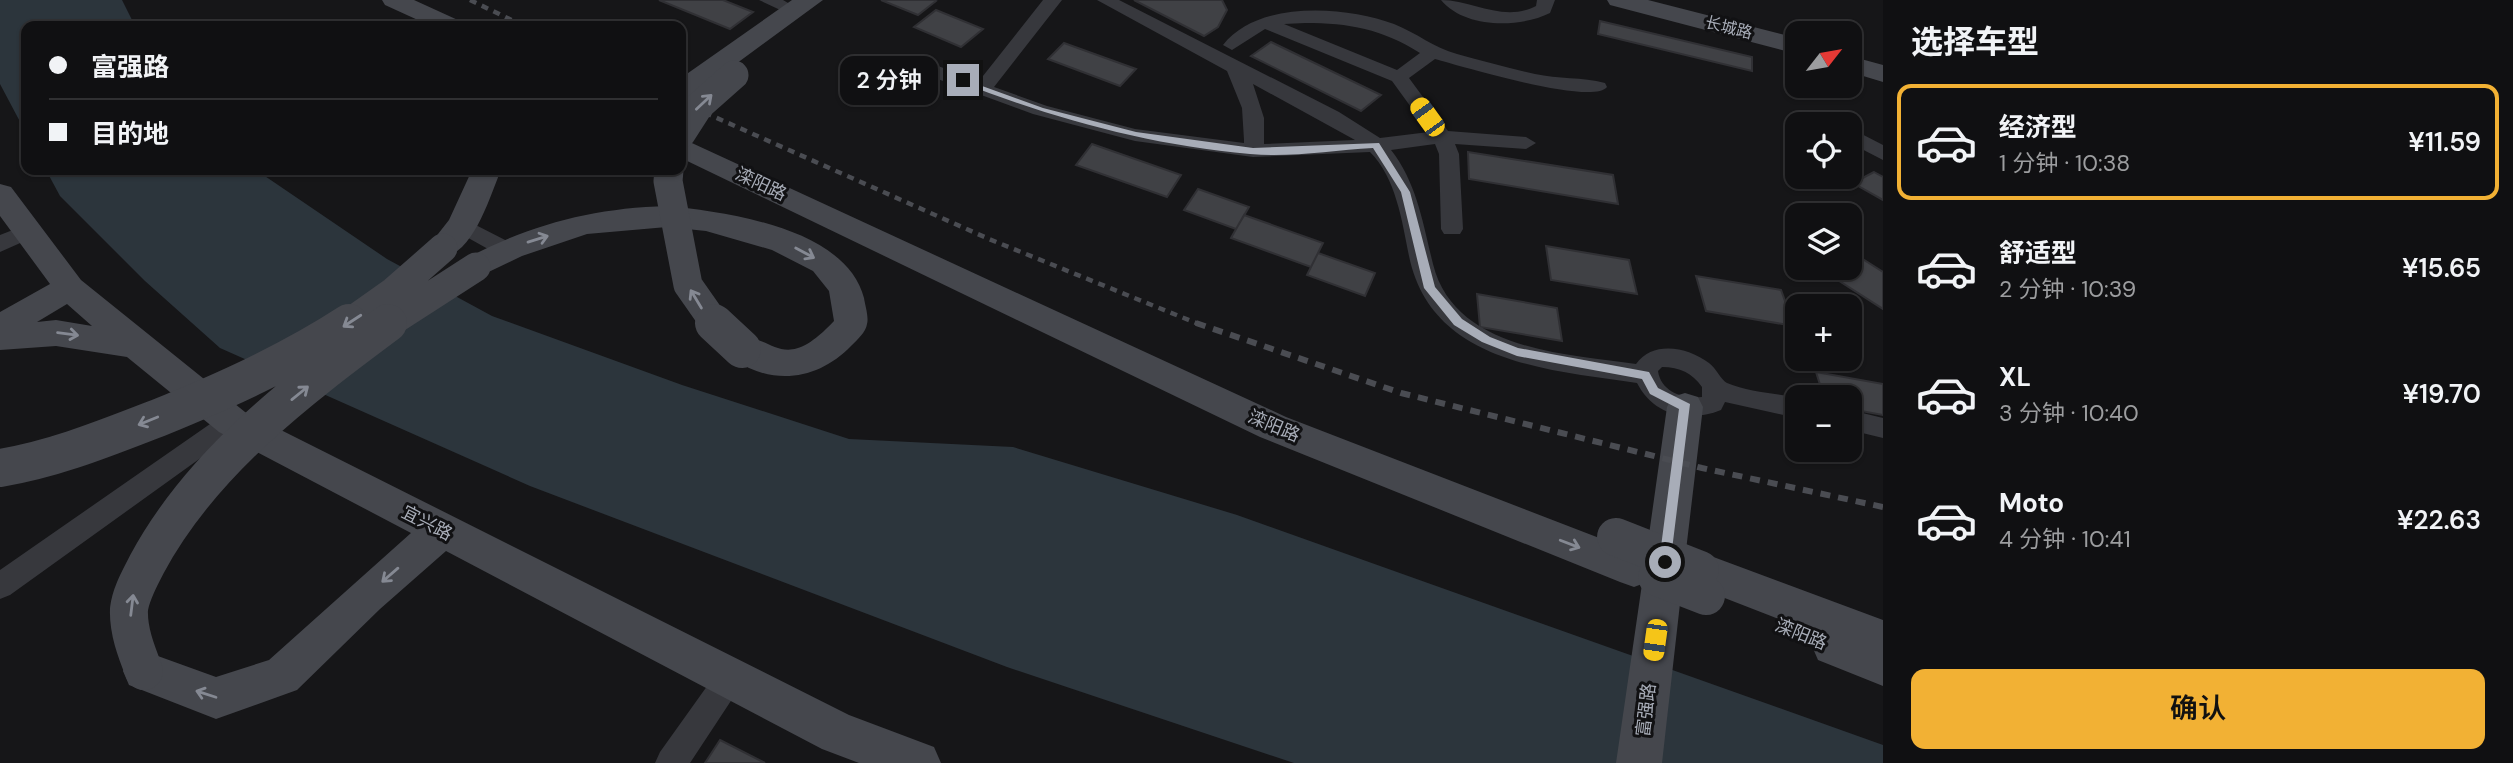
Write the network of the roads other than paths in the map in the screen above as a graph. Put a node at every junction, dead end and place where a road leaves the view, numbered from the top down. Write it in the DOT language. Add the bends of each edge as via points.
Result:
graph roads {
  1 [pos="367,0"];
  2 [pos="394,0"];
  3 [pos="825,0"];
  4 [pos="1054,0"];
  5 [pos="1106,0"];
  6 [pos="1450,0"];
  7 [pos="1546,0"];
  8 [pos="1619,0"];
  9 [pos="790,3"];
  10 [pos="412,21"];
  11 [pos="440,21"];
  12 [pos="1264,22"];
  13 [pos="1785,43"];
  14 [pos="1232,45"];
  15 [pos="1432,52"];
  16 [pos="901,59"];
  17 [pos="1234,68"];
  18 [pos="1862,68"];
  19 [pos="722,74"];
  20 [pos="1883,74"];
  21 [pos="1399,77"];
  22 [pos="984,87"];
  23 [pos="1598,87"];
  24 [pos="686,89"];
  25 [pos="686,126"];
  26 [pos="686,135"];
  27 [pos="1442,137"];
  28 [pos="1862,142"];
  29 [pos="1526,143"];
  30 [pos="1376,145"];
  31 [pos="686,149"];
  32 [pos="1253,151"];
  33 [pos="1883,155"];
  34 [pos="484,175"];
  35 [pos="669,175"];
  36 [pos="0,194"];
  37 [pos="788,197"];
  38 [pos="1452,229"];
  39 [pos="754,230"];
  40 [pos="453,236"];
  41 [pos="14,237"];
  42 [pos="491,258"];
  43 [pos="70,288"];
  44 [pos="0,327"];
  45 [pos="0,337"];
  46 [pos="136,346"];
  47 [pos="1645,375"];
  48 [pos="1701,398"];
  49 [pos="1785,407"];
  50 [pos="232,422"];
  51 [pos="1862,424"];
  52 [pos="1883,428"];
  53 [pos="0,468"];
  54 [pos="442,531"];
  55 [pos="1625,553"];
  56 [pos="1703,583"];
  57 [pos="0,586"];
  58 [pos="1883,640"];
  59 [pos="1883,666"];
  60 [pos="731,678"];
  61 [pos="671,763"];
  62 [pos="918,763"];
  63 [pos="1639,763"];
  1 -- 10 [label="main road"];
  2 -- 11 [label="main road"];
  3 -- 19 [label="main road" via="809,17"];
  4 -- 22 [label="street"];
  5 -- 17 [label="street"];
  6 -- 7 [label="street" via="1482,14 1514,18 1539,13"];
  8 -- 13 [label="main road, 长城路"];
  9 -- 19 [label="main road"];
  12 -- 14 [label="street"];
  12 -- 15 [label="street" via="1285,18 1365,22 1386,27"];
  12 -- 21 [label="street"];
  15 -- 21 [label="street"];
  15 -- 23 [label="street" via="1537,80"];
  16 -- 22 [label="street"];
  17 -- 30 [label="street" via="1337,119"];
  17 -- 32 [label="street" via="1254,112"];
  18 -- 20 [label="main road"];
  19 -- 24 [label="main road"];
  25 -- 19 [label="main road, one-way, bridge"];
  21 -- 27 [label="street"];
  22 -- 32 [label="street" via="1040,110 1135,135"];
  26 -- 55 [label="main road, 滦阳路" via="1291,411"];
  27 -- 29 [label="street"];
  27 -- 30 [label="street"];
  27 -- 38 [label="street" via="1449,154"];
  28 -- 33 [label="street"];
  30 -- 32 [label="street"];
  30 -- 47 [label="street" via="1406,192 1430,288 1458,322 1517,352"];
  31 -- 37 [label="main road, 滦阳路"];
  34 -- 40 [label="main road"];
  39 -- 35 [label="main road, one-way, bridge" via="803,251 838,273 849,295 851,324 807,360 775,363 743,349 708,318 688,285"];
  36 -- 41 [label="main road, 宜兴路"];
  37 -- 39 [label="main road"];
  37 -- 55 [label="main road, 滦阳路, one-way" via="1273,427"];
  42 -- 39 [label="main road, one-way" via="592,222 642,215 714,220"];
  40 -- 42 [label="street"];
  40 -- 53 [label="main road, one-way, bridge" via="387,297 318,342 233,388 88,445 32,464"];
  41 -- 43 [label="main road, 宜兴路"];
  54 -- 42 [label="main road, one-way, bridge" via="282,676 216,698 144,671 131,636 131,599 158,540 197,486 335,364 425,295"];
  43 -- 44 [label="main road"];
  43 -- 46 [label="main road, 宜兴路"];
  45 -- 46 [label="main road, one-way" via="56,333"];
  46 -- 50 [label="main road, 宜兴路"];
  47 -- 48 [label="street" via="1654,391"];
  47 -- 48 [label="street" via="1656,358 1676,358 1707,374"];
  48 -- 49 [label="street"];
  48 -- 63 [label="main road, 富强路"];
  50 -- 54 [label="main road, 宜兴路"];
  50 -- 57 [label="street"];
  51 -- 52 [label="street"];
  54 -- 60 [label="main road, 宜兴路"];
  55 -- 56 [label="main road, 滦阳路, bridge"];
  56 -- 58 [label="main road, 滦阳路"];
  56 -- 59 [label="main road, 滦阳路"];
  60 -- 61 [label="street"];
  60 -- 62 [label="main road, 宜兴路" via="838,733"];
}
